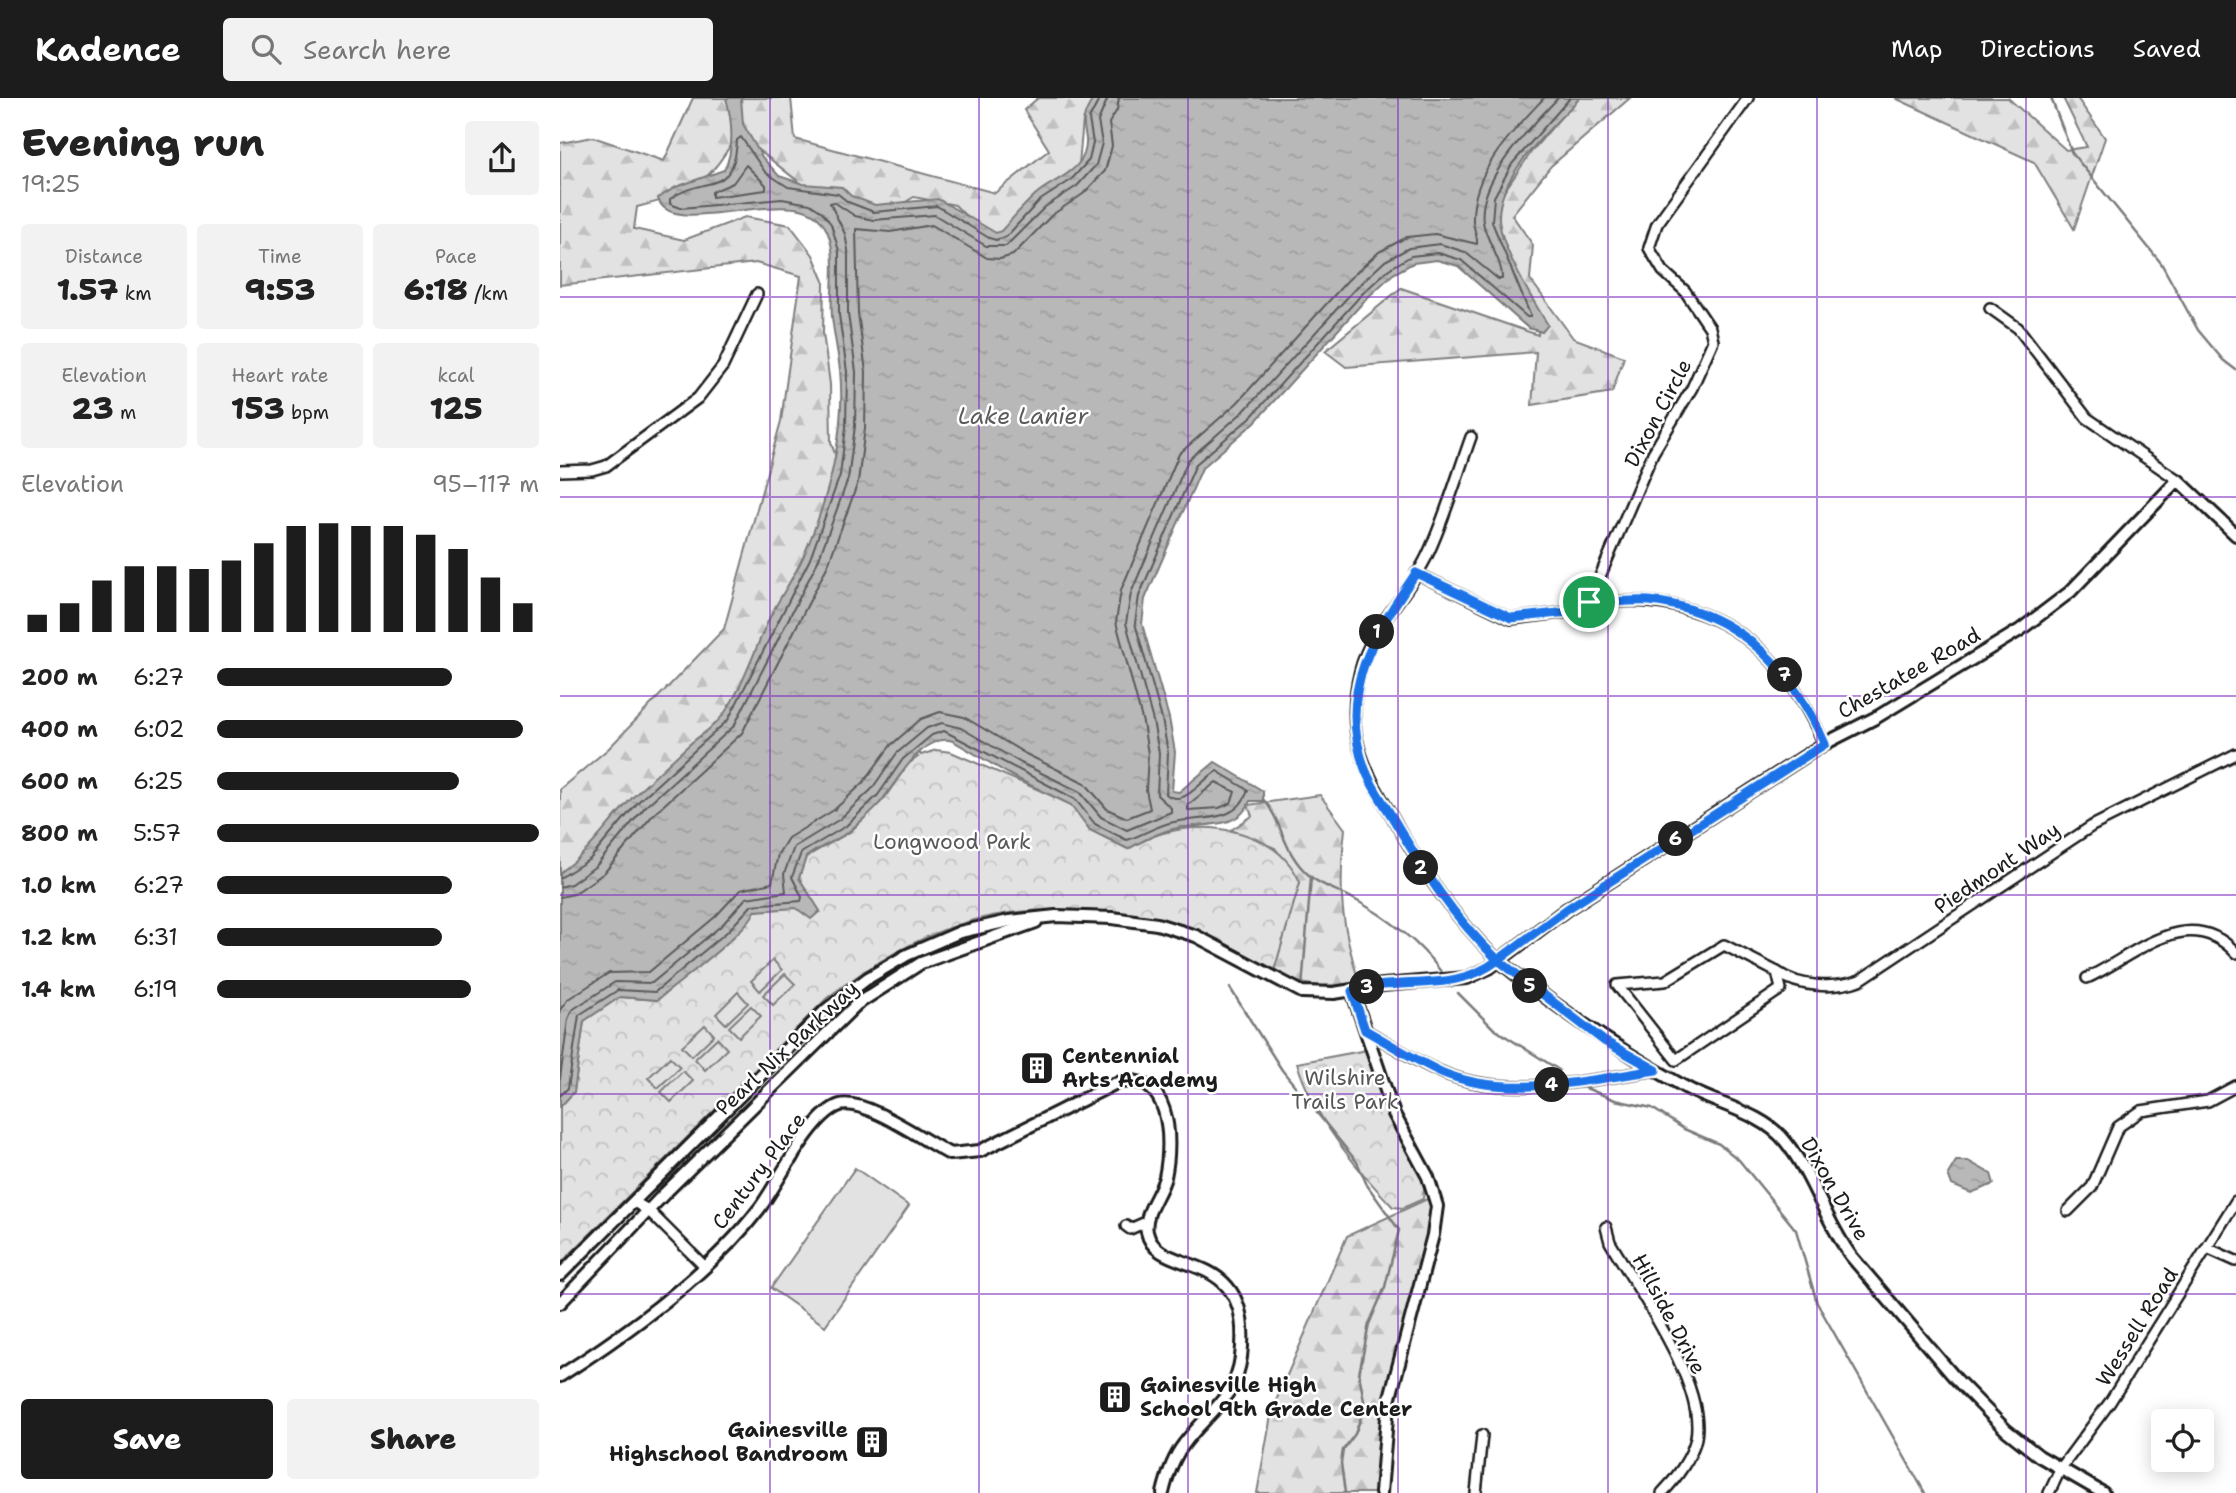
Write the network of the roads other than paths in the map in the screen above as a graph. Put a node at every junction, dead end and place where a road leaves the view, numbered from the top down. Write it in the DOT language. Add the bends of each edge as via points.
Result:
graph roads {
  1 [pos="1748,98"];
  2 [pos="757,293"];
  3 [pos="1990,308"];
  4 [pos="1471,437"];
  5 [pos="560,471"];
  6 [pos="2178,480"];
  7 [pos="2236,535"];
  8 [pos="1416,573"];
  9 [pos="1589,602"];
  10 [pos="1825,744"];
  11 [pos="2236,754"];
  12 [pos="1056,916"];
  13 [pos="2236,953"];
  14 [pos="1498,960"];
  15 [pos="1777,972"];
  16 [pos="2087,978"];
  17 [pos="1352,991"];
  18 [pos="1365,1030"];
  19 [pos="1656,1070"];
  20 [pos="2236,1086"];
  21 [pos="2236,1201"];
  22 [pos="634,1202"];
  23 [pos="648,1210"];
  24 [pos="2068,1212"];
  25 [pos="1146,1222"];
  26 [pos="1126,1226"];
  27 [pos="1606,1227"];
  28 [pos="2207,1248"];
  29 [pos="2236,1261"];
  30 [pos="705,1267"];
  31 [pos="560,1275"];
  32 [pos="560,1303"];
  33 [pos="560,1376"];
  34 [pos="1482,1435"];
  35 [pos="2061,1468"];
  36 [pos="1163,1493"];
  37 [pos="1381,1493"];
  38 [pos="1476,1493"];
  39 [pos="1662,1493"];
  40 [pos="2049,1493"];
  41 [pos="2103,1493"];
  1 -- 9 [label="street, Dixon Circle" via="1657,224 1650,248 1663,271 1685,291 1710,328 1713,341 1692,388 1653,453"];
  2 -- 5 [label="street" via="723,366 698,398 606,466"];
  3 -- 6 [label="street" via="2018,328 2087,418"];
  4 -- 8 [label="street, Dixon Drive" via="1426,558"];
  6 -- 7 [label="street"];
  6 -- 10 [label="street, Chestatee Road" via="2070,592 2029,624"];
  8 -- 9 [label="street" via="1511,618 1568,612"];
  8 -- 14 [label="street, Dixon Drive" via="1381,623 1363,660 1356,691 1355,734 1374,789 1429,881 1463,926"];
  9 -- 10 [label="street" via="1649,601 1707,615 1732,628 1793,684"];
  10 -- 14 [label="street, Chestatee Road" via="1567,909"];
  11 -- 15 [label="street, Piedmont Way" via="2092,826 1860,980 1824,986"];
  12 -- 17 [label="street, Chestatee Road" via="1157,924 1220,947 1301,992"];
  12 -- 22 [label="street, Pearl Nix Parkway" via="960,932 868,978 826,1010"];
  12 -- 23 [label="street, Pearl Nix Parkway" via="932,958 879,988 820,1038"];
  13 -- 16 [label="street" via="2226,942 2206,935 2162,935"];
  14 -- 17 [label="street, Chestatee Road" via="1458,980"];
  14 -- 19 [label="street, Dixon Drive" via="1604,1041"];
  15 -- 15 [label="street, Piedmont Way" via="1724,945 1665,981 1617,985 1676,1060 1781,989"];
  17 -- 18 [label="street"];
  18 -- 19 [label="street" via="1443,1073 1485,1083 1545,1086"];
  18 -- 37 [label="street" via="1394,1114 1428,1177 1437,1206 1388,1405"];
  19 -- 35 [label="street, Dixon Drive" via="1755,1119 1785,1141 1836,1236 1871,1281 1977,1402 2006,1430"];
  20 -- 24 [label="street" via="2208,1101 2141,1111 2118,1127 2092,1187"];
  21 -- 28 [label="street, Wessell Road"];
  22 -- 23 [label="street"];
  22 -- 31 [label="street, Pearl Nix Parkway"];
  23 -- 30 [label="street"];
  23 -- 32 [label="street, Pearl Nix Parkway"];
  25 -- 26 [label="street" via="1137,1228"];
  25 -- 30 [label="street, Century Place" via="1163,1185 1169,1149 1161,1102 1149,1086 1127,1081 1114,1084 971,1154 950,1154 857,1105 839,1105 816,1124 761,1207"];
  25 -- 36 [label="street" via="1150,1241 1158,1250 1208,1269 1225,1282 1237,1307 1242,1337 1241,1360 1229,1393 1184,1444"];
  27 -- 39 [label="street, Hillside Drive" via="1694,1397 1696,1438"];
  28 -- 29 [label="street"];
  28 -- 35 [label="street, Wessell Road" via="2110,1402"];
  30 -- 33 [label="street, Century Place"];
  34 -- 38 [label="street"];
  35 -- 40 [label="street, Wessell Road"];
  35 -- 41 [label="street, Dixon Drive"];
}
